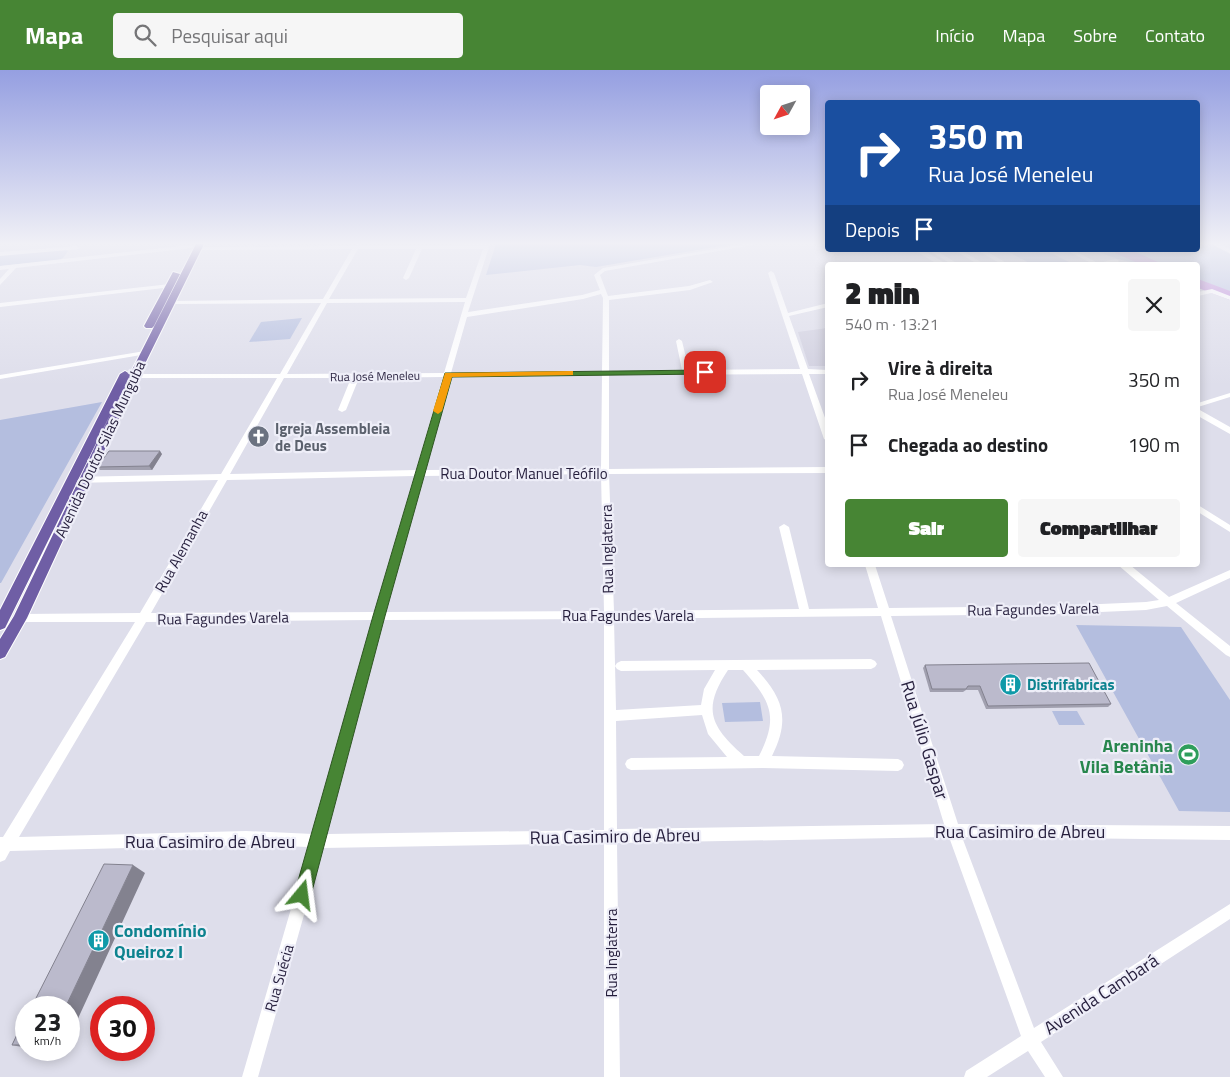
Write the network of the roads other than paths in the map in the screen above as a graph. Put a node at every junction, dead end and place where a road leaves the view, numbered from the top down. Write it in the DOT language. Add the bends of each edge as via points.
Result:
graph roads {
  1 [pos="125,291"];
  2 [pos="167,291"];
  3 [pos="177,291"];
  4 [pos="330,291"];
  5 [pos="473,291"];
  6 [pos="602,291"];
  7 [pos="647,291"];
  8 [pos="777,291"];
  9 [pos="604,294"];
  10 [pos="1200,294"];
  11 [pos="1230,298"];
  12 [pos="325,300"];
  13 [pos="470,300"];
  14 [pos="172,302"];
  15 [pos="0,305"];
  16 [pos="825,306"];
  17 [pos="464,315"];
  18 [pos="786,315"];
  19 [pos="679,341"];
  20 [pos="145,353"];
  21 [pos="134,355"];
  22 [pos="806,372"];
  23 [pos="825,372"];
  24 [pos="604,373"];
  25 [pos="686,373"];
  26 [pos="448,375"];
  27 [pos="129,376"];
  28 [pos="283,376"];
  29 [pos="356,376"];
  30 [pos="0,377"];
  31 [pos="1230,395"];
  32 [pos="1200,404"];
  33 [pos="342,410"];
  34 [pos="1200,413"];
  35 [pos="825,429"];
  36 [pos="1230,431"];
  37 [pos="825,470"];
  38 [pos="605,472"];
  39 [pos="420,473"];
  40 [pos="222,477"];
  41 [pos="78,480"];
  42 [pos="1200,509"];
  43 [pos="784,527"];
  44 [pos="1230,529"];
  45 [pos="871,567"];
  46 [pos="1124,567"];
  47 [pos="1230,574"];
  48 [pos="1168,602"];
  49 [pos="886,613"];
  50 [pos="805,614"];
  51 [pos="609,615"];
  52 [pos="379,616"];
  53 [pos="20,618"];
  54 [pos="142,619"];
  55 [pos="0,624"];
  56 [pos="1230,652"];
  57 [pos="0,653"];
  58 [pos="871,664"];
  59 [pos="621,666"];
  60 [pos="724,666"];
  61 [pos="748,666"];
  62 [pos="706,710"];
  63 [pos="609,716"];
  64 [pos="741,762"];
  65 [pos="763,762"];
  66 [pos="631,764"];
  67 [pos="898,765"];
  68 [pos="952,830"];
  69 [pos="1230,833"];
  70 [pos="610,836"];
  71 [pos="318,841"];
  72 [pos="2,847"];
  73 [pos="1230,911"];
  74 [pos="1030,1040"];
  75 [pos="250,1077"];
  76 [pos="612,1077"];
  77 [pos="972,1077"];
  78 [pos="1055,1077"];
  1 -- 15 [label="street"];
  2 -- 21 [label="main road, Avenida Doutor Silas Munguba"];
  3 -- 14 [label="main road, Avenida Doutor Silas Munguba"];
  4 -- 12 [label="street, Rua Alemanha"];
  5 -- 13 [label="street, Rua Suécia"];
  6 -- 9 [label="street, Rua Inglaterra"];
  7 -- 9 [label="street"];
  8 -- 18 [label="street"];
  9 -- 17 [label="street"];
  9 -- 24 [label="street, Rua Inglaterra"];
  10 -- 11 [label="street" via="1212,291"];
  12 -- 13 [label="street"];
  12 -- 14 [label="street"];
  12 -- 28 [label="street, Rua Alemanha"];
  13 -- 17 [label="street, Rua Suécia"];
  14 -- 20 [label="main road, Avenida Doutor Silas Munguba"];
  16 -- 18 [label="street"];
  17 -- 26 [label="street, Rua Suécia"];
  18 -- 22 [label="street"];
  19 -- 25 [label="street"];
  20 -- 21 [label="street"];
  20 -- 27 [label="main road, Avenida Doutor Silas Munguba"];
  21 -- 27 [label="main road, Avenida Doutor Silas Munguba"];
  21 -- 30 [label="street"];
  22 -- 23 [label="street, Rua José Meneleu"];
  22 -- 25 [label="street, Rua José Meneleu"];
  22 -- 35 [label="street"];
  24 -- 25 [label="street, Rua José Meneleu"];
  24 -- 26 [label="street, Rua José Meneleu"];
  24 -- 38 [label="street, Rua Inglaterra"];
  26 -- 29 [label="street, Rua José Meneleu"];
  26 -- 39 [label="street, Rua Suécia"];
  27 -- 28 [label="street, Rua José Meneleu"];
  27 -- 41 [label="main road, Avenida Doutor Silas Munguba"];
  28 -- 29 [label="street, Rua José Meneleu"];
  28 -- 40 [label="street, Rua Alemanha"];
  29 -- 33 [label="street"];
  31 -- 32 [label="street"];
  34 -- 36 [label="street"];
  37 -- 38 [label="street, Rua Doutor Manuel Teófilo"];
  38 -- 39 [label="street, Rua Doutor Manuel Teófilo"];
  38 -- 51 [label="street, Rua Inglaterra"];
  39 -- 40 [label="street, Rua Doutor Manuel Teófilo"];
  39 -- 52 [label="street, Rua Suécia"];
  40 -- 41 [label="street, Rua Doutor Manuel Teófilo"];
  40 -- 54 [label="street, Rua Alemanha"];
  41 -- 53 [label="main road, Avenida Doutor Silas Munguba"];
  41 -- 55 [label="main road, Avenida Doutor Silas Munguba"];
  42 -- 44 [label="street"];
  43 -- 50 [label="street"];
  45 -- 49 [label="street, Rua Júlio Gaspar"];
  46 -- 48 [label="street"];
  47 -- 48 [label="street, Rua Fagundes Varela"];
  48 -- 49 [label="street, Rua Fagundes Varela" via="1055,610"];
  48 -- 56 [label="street"];
  49 -- 50 [label="street, Rua Fagundes Varela"];
  49 -- 68 [label="street, Rua Júlio Gaspar"];
  50 -- 51 [label="street, Rua Fagundes Varela"];
  51 -- 52 [label="street, Rua Fagundes Varela"];
  51 -- 63 [label="street, Rua Inglaterra"];
  52 -- 54 [label="street, Rua Fagundes Varela"];
  52 -- 71 [label="street, Rua Suécia"];
  53 -- 54 [label="street, Rua Fagundes Varela"];
  53 -- 57 [label="main road, Avenida Doutor Silas Munguba"];
  54 -- 72 [label="street, Rua Alemanha"];
  58 -- 61 [label="street"];
  59 -- 60 [label="street"];
  60 -- 61 [label="street"];
  60 -- 62 [label="street" via="710,688"];
  61 -- 65 [label="street" via="773,697 777,709 772,744"];
  62 -- 63 [label="street"];
  62 -- 64 [label="street" via="710,726 726,749"];
  63 -- 70 [label="street, Rua Inglaterra"];
  64 -- 65 [label="street"];
  64 -- 66 [label="street"];
  65 -- 67 [label="street"];
  68 -- 69 [label="street, Rua Casimiro de Abreu"];
  68 -- 70 [label="street, Rua Casimiro de Abreu"];
  68 -- 74 [label="street, Rua Júlio Gaspar"];
  70 -- 71 [label="street, Rua Casimiro de Abreu"];
  70 -- 76 [label="street, Rua Inglaterra"];
  71 -- 72 [label="street, Rua Casimiro de Abreu" via="246,838"];
  71 -- 75 [label="street, Rua Suécia"];
  73 -- 74 [label="street, Avenida Cambará"];
  74 -- 77 [label="street, Avenida Cambará"];
  74 -- 78 [label="street, Rua Júlio Gaspar"];
}
